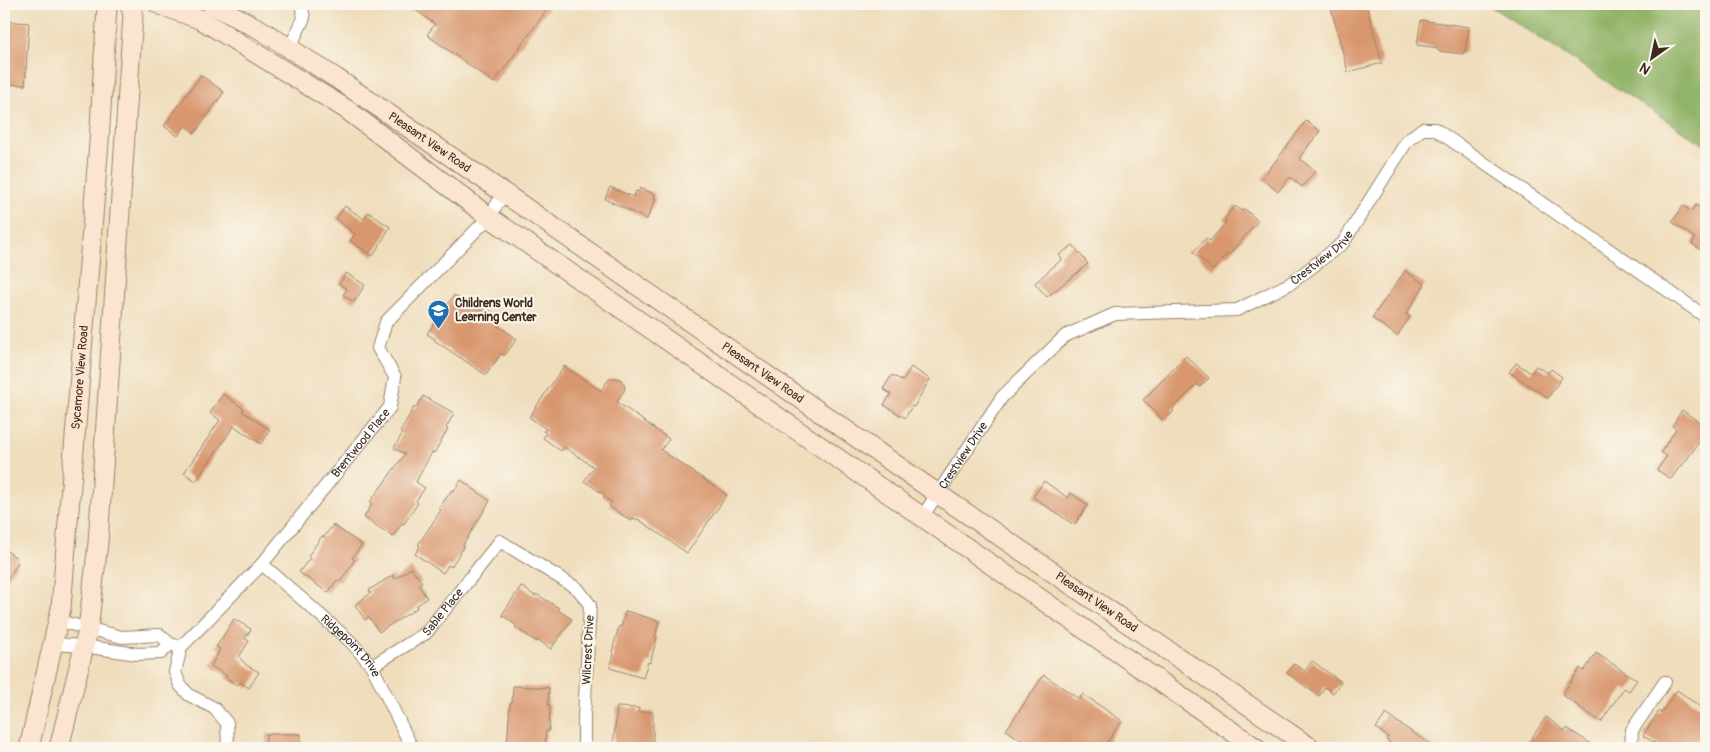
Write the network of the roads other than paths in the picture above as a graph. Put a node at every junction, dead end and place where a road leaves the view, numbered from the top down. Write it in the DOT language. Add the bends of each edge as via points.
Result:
graph roads {
  1 [pos="108,4"];
  2 [pos="130,4"];
  3 [pos="158,4"];
  4 [pos="211,4"];
  5 [pos="236,4"];
  6 [pos="300,4"];
  7 [pos="260,30"];
  8 [pos="290,47"];
  9 [pos="504,193"];
  10 [pos="490,217"];
  11 [pos="1706,317"];
  12 [pos="727,348"];
  13 [pos="711,371"];
  14 [pos="74,440"];
  15 [pos="104,442"];
  16 [pos="938,494"];
  17 [pos="922,517"];
  18 [pos="500,541"];
  19 [pos="262,564"];
  20 [pos="58,621"];
  21 [pos="86,638"];
  22 [pos="52,644"];
  23 [pos="176,646"];
  24 [pos="372,666"];
  25 [pos="1665,682"];
  26 [pos="29,748"];
  27 [pos="59,748"];
  28 [pos="228,748"];
  29 [pos="412,748"];
  30 [pos="584,748"];
  31 [pos="1256,748"];
  32 [pos="1311,748"];
  33 [pos="1631,748"];
  1 -- 14 [label="main road, Sycamore View Road"];
  2 -- 15 [label="main road" via="133,15"];
  3 -- 10 [label="main road, Pleasant View Road" via="202,20 346,110"];
  4 -- 7 [label="main road, Pleasant View Road"];
  5 -- 7 [label="main road" via="250,13"];
  6 -- 8 [label="street" via="304,18"];
  7 -- 8 [label="main road, Pleasant View Road"];
  8 -- 9 [label="main road, Pleasant View Road"];
  9 -- 10 [label="street, Brentwood Place"];
  9 -- 12 [label="main road, Pleasant View Road"];
  10 -- 13 [label="main road, Pleasant View Road"];
  10 -- 19 [label="street, Brentwood Place" via="386,322 378,348 394,377 390,407"];
  11 -- 16 [label="street, Crestview Drive" via="1435,129 1422,129 1406,141 1343,243 1291,284 1238,310 1115,314 1065,336 1002,397"];
  12 -- 13 [label="main road"];
  12 -- 16 [label="main road, Pleasant View Road"];
  13 -- 17 [label="main road, Pleasant View Road"];
  14 -- 15 [label="main road"];
  14 -- 20 [label="main road, Sycamore View Road"];
  15 -- 21 [label="main road" via="98,543"];
  16 -- 17 [label="street, Crestview Drive"];
  16 -- 32 [label="main road, Pleasant View Road"];
  17 -- 31 [label="main road, Pleasant View Road"];
  18 -- 24 [label="street, Sable Place" via="426,633"];
  18 -- 30 [label="street, Wilcrest Drive" via="578,589 590,604"];
  19 -- 23 [label="street, Brentwood Place"];
  19 -- 24 [label="street, Ridgepoint Drive" via="351,642"];
  20 -- 21 [label="street, Brentwood Place"];
  20 -- 22 [label="main road, Sycamore View Road"];
  21 -- 22 [label="street, Brentwood Place"];
  21 -- 23 [label="street, Brentwood Place" via="160,635"];
  21 -- 23 [label="street, Brentwood Place" via="137,654 161,654"];
  21 -- 27 [label="main road"];
  22 -- 26 [label="main road, Sycamore View Road"];
  23 -- 28 [label="street" via="175,672 180,685 189,695 214,708 227,723"];
  24 -- 29 [label="street, Ridgepoint Drive"];
  25 -- 33 [label="street" via="1632,730"];
}
